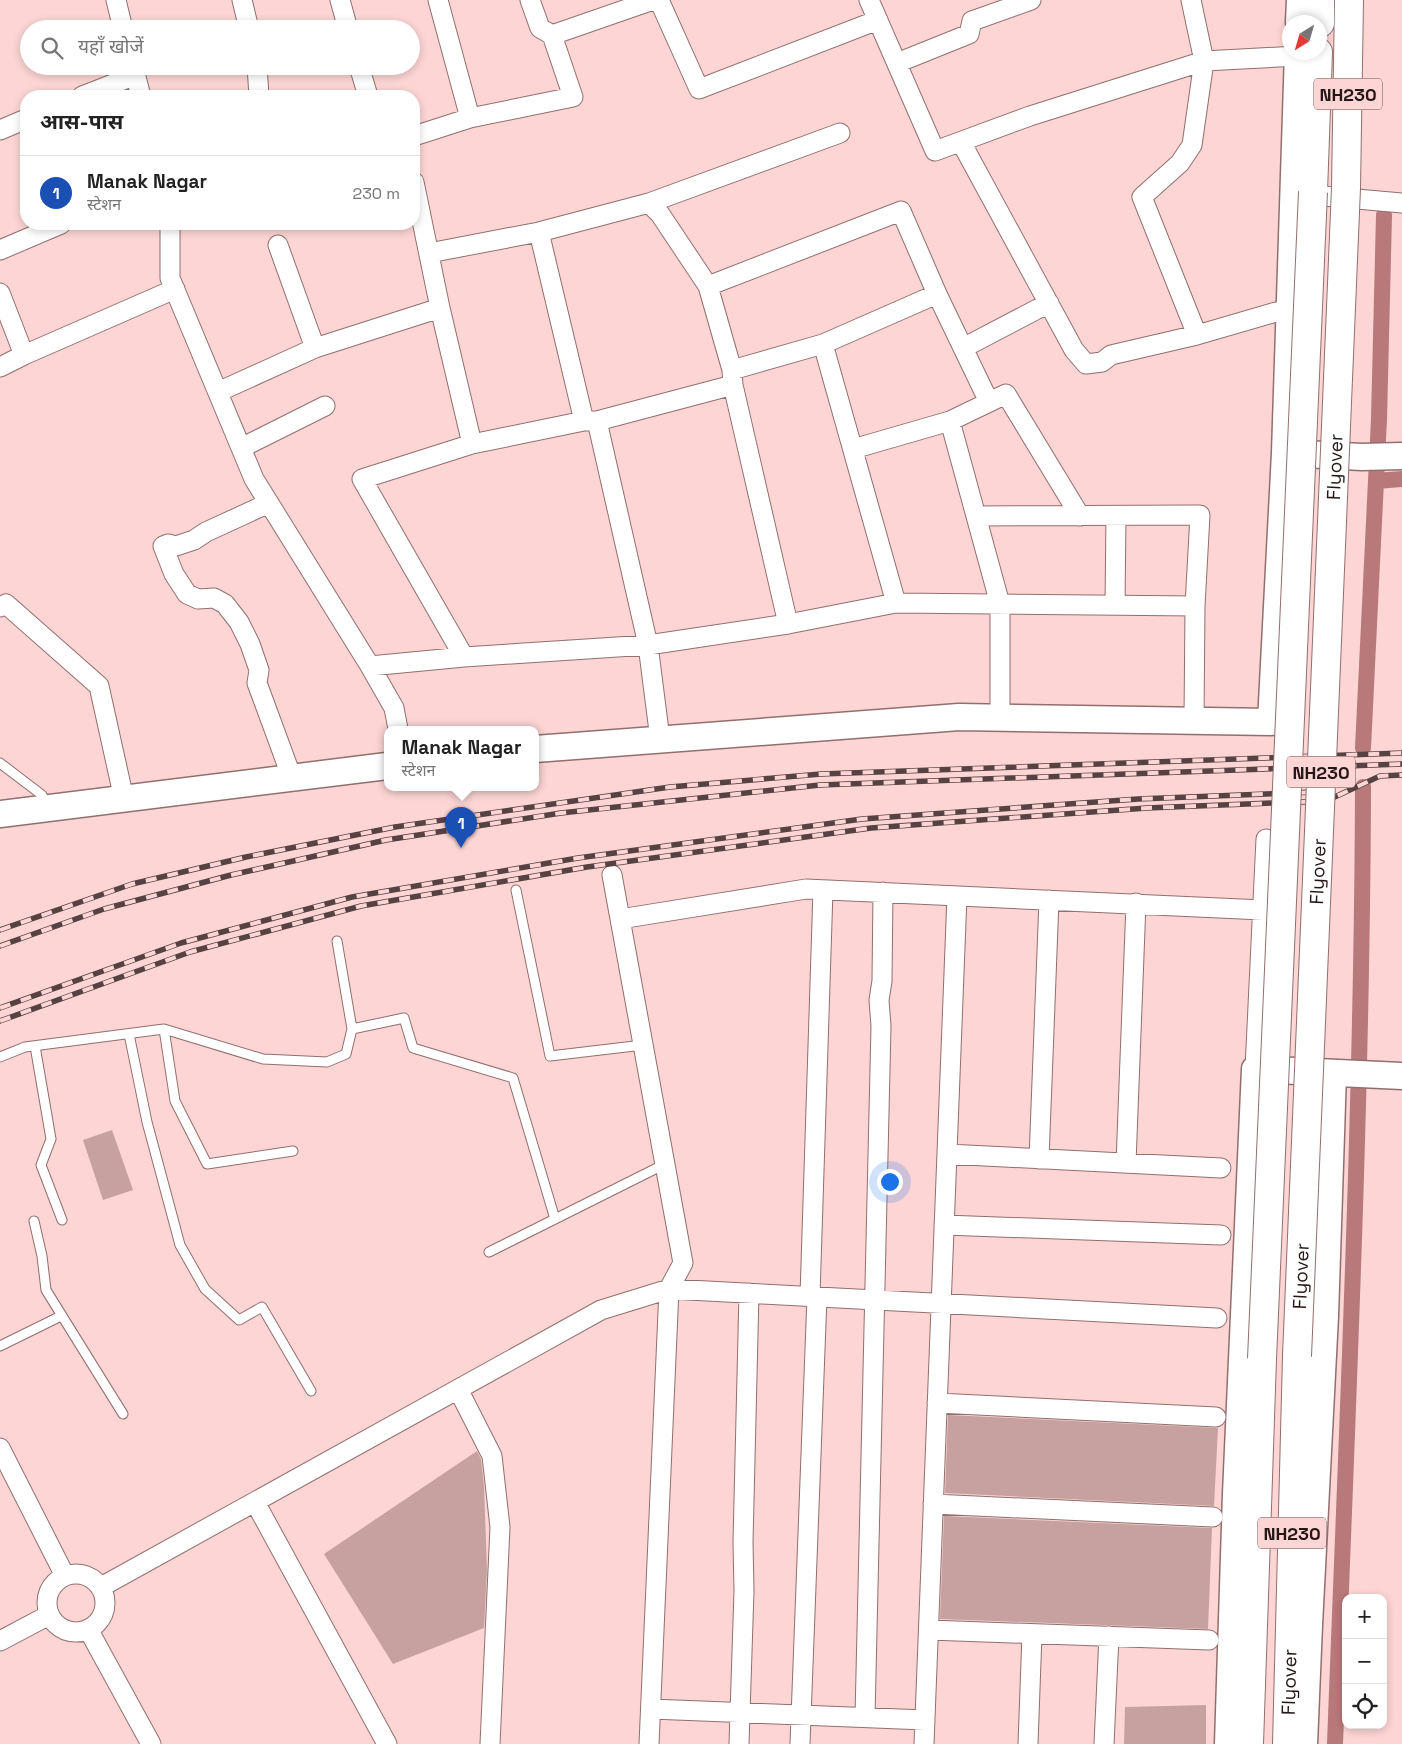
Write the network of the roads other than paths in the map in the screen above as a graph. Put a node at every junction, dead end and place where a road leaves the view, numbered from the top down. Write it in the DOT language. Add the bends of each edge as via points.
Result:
graph roads {
  1 [pos="116,0"];
  2 [pos="242,0"];
  3 [pos="340,0"];
  4 [pos="438,0"];
  5 [pos="530,0"];
  6 [pos="653,0"];
  7 [pos="659,0"];
  8 [pos="869,0"];
  9 [pos="1031,0"];
  10 [pos="1191,0"];
  11 [pos="1300,0"];
  12 [pos="1320,0"];
  13 [pos="1349,0"];
  14 [pos="1299,15"];
  15 [pos="1320,15"];
  16 [pos="121,20"];
  17 [pos="247,20"];
  18 [pos="346,20"];
  19 [pos="878,20"];
  20 [pos="552,36"];
  21 [pos="1282,56"];
  22 [pos="1305,60"];
  23 [pos="1204,61"];
  24 [pos="897,63"];
  25 [pos="124,75"];
  26 [pos="135,75"];
  27 [pos="257,75"];
  28 [pos="362,75"];
  29 [pos="94,90"];
  30 [pos="139,90"];
  31 [pos="258,90"];
  32 [pos="366,90"];
  33 [pos="470,118"];
  34 [pos="20,122"];
  35 [pos="0,130"];
  36 [pos="840,133"];
  37 [pos="420,134"];
  38 [pos="961,142"];
  39 [pos="1303,193"];
  40 [pos="649,203"];
  41 [pos="1402,203"];
  42 [pos="420,210"];
  43 [pos="47,230"];
  44 [pos="170,230"];
  45 [pos="539,232"];
  46 [pos="278,245"];
  47 [pos="0,250"];
  48 [pos="429,253"];
  49 [pos="708,286"];
  50 [pos="175,289"];
  51 [pos="0,293"];
  52 [pos="937,294"];
  53 [pos="1049,303"];
  54 [pos="440,308"];
  55 [pos="1289,313"];
  56 [pos="1197,335"];
  57 [pos="823,344"];
  58 [pos="315,348"];
  59 [pos="963,348"];
  60 [pos="24,355"];
  61 [pos="0,367"];
  62 [pos="733,378"];
  63 [pos="218,392"];
  64 [pos="989,402"];
  65 [pos="325,406"];
  66 [pos="591,421"];
  67 [pos="950,421"];
  68 [pos="472,444"];
  69 [pos="241,448"];
  70 [pos="853,449"];
  71 [pos="1285,453"];
  72 [pos="1402,456"];
  73 [pos="269,503"];
  74 [pos="976,516"];
  75 [pos="1080,516"];
  76 [pos="1116,516"];
  77 [pos="896,603"];
  78 [pos="1000,604"];
  79 [pos="1115,605"];
  80 [pos="1195,606"];
  81 [pos="0,607"];
  82 [pos="788,624"];
  83 [pos="648,645"];
  84 [pos="464,657"];
  85 [pos="370,666"];
  86 [pos="1000,718"];
  87 [pos="1194,720"];
  88 [pos="397,726"];
  89 [pos="660,739"];
  90 [pos="539,749"];
  91 [pos="0,763"];
  92 [pos="384,766"];
  93 [pos="292,778"];
  94 [pos="124,799"];
  95 [pos="48,808"];
  96 [pos="0,814"];
  97 [pos="1266,839"];
  98 [pos="612,875"];
  99 [pos="516,890"];
  100 [pos="823,890"];
  101 [pos="883,892"];
  102 [pos="958,896"];
  103 [pos="1049,900"];
  104 [pos="1136,903"];
  105 [pos="1263,910"];
  106 [pos="620,919"];
  107 [pos="337,941"];
  108 [pos="164,1029"];
  109 [pos="352,1029"];
  110 [pos="129,1034"];
  111 [pos="643,1045"];
  112 [pos="35,1046"];
  113 [pos="0,1057"];
  114 [pos="1255,1069"];
  115 [pos="1338,1073"];
  116 [pos="1402,1076"];
  117 [pos="293,1151"];
  118 [pos="947,1154"];
  119 [pos="1039,1158"];
  120 [pos="1126,1162"];
  121 [pos="665,1164"];
  122 [pos="1221,1168"];
  123 [pos="555,1219"];
  124 [pos="62,1220"];
  125 [pos="34,1221"];
  126 [pos="944,1225"];
  127 [pos="1221,1235"];
  128 [pos="488,1252"];
  129 [pos="669,1289"];
  130 [pos="749,1293"];
  131 [pos="814,1296"];
  132 [pos="876,1300"];
  133 [pos="940,1303"];
  134 [pos="61,1316"];
  135 [pos="1217,1318"];
  136 [pos="0,1346"];
  137 [pos="458,1389"];
  138 [pos="311,1391"];
  139 [pos="937,1403"];
  140 [pos="124,1414"];
  141 [pos="1216,1416"];
  142 [pos="0,1448"];
  143 [pos="255,1502"];
  144 [pos="933,1504"];
  145 [pos="1213,1517"];
  146 [pos="65,1576"];
  147 [pos="101,1587"];
  148 [pos="49,1615"];
  149 [pos="88,1629"];
  150 [pos="928,1630"];
  151 [pos="1032,1634"];
  152 [pos="1109,1636"];
  153 [pos="1209,1640"];
  154 [pos="0,1641"];
  155 [pos="651,1709"];
  156 [pos="740,1713"];
  157 [pos="801,1715"];
  158 [pos="865,1717"];
  159 [pos="925,1720"];
  160 [pos="151,1744"];
  161 [pos="387,1744"];
  162 [pos="490,1744"];
  163 [pos="649,1744"];
  164 [pos="739,1744"];
  165 [pos="800,1744"];
  166 [pos="924,1744"];
  167 [pos="1028,1744"];
  168 [pos="1104,1744"];
  169 [pos="1228,1744"];
  170 [pos="1249,1744"];
  171 [pos="1287,1744"];
  172 [pos="1304,1744"];
  1 -- 16 [label="street"];
  2 -- 17 [label="street"];
  3 -- 18 [label="street"];
  4 -- 33 [label="street"];
  5 -- 20 [label="street" via="540,28"];
  6 -- 20 [label="street"];
  7 -- 19 [label="street" via="699,88"];
  8 -- 19 [label="street"];
  9 -- 24 [label="street" via="972,21 969,34"];
  10 -- 23 [label="street"];
  11 -- 14 [label="street"];
  12 -- 15 [label="highway"];
  13 -- 171 [label="highway, Flyover / NH230, bridge" via="1346,188 1296,1356"];
  19 -- 24 [label="street"];
  20 -- 33 [label="street" via="573,97"];
  21 -- 23 [label="street"];
  22 -- 39 [label="highway, Flyover / NH230"];
  23 -- 38 [label="street" via="1030,116"];
  23 -- 56 [label="street" via="1192,146 1180,163 1142,197"];
  24 -- 38 [label="street" via="936,151"];
  25 -- 29 [label="street"];
  26 -- 30 [label="street"];
  27 -- 31 [label="street"];
  28 -- 32 [label="street"];
  33 -- 37 [label="street"];
  34 -- 35 [label="street"];
  36 -- 40 [label="street"];
  38 -- 53 [label="street"];
  39 -- 41 [label="street"];
  39 -- 55 [label="street"];
  39 -- 170 [label="highway, Flyover / NH230, bridge"];
  40 -- 45 [label="street"];
  40 -- 49 [label="street" via="660,214"];
  42 -- 48 [label="street"];
  43 -- 47 [label="street"];
  44 -- 50 [label="street" via="170,278"];
  45 -- 48 [label="street"];
  45 -- 66 [label="street"];
  46 -- 58 [label="street"];
  48 -- 54 [label="street"];
  49 -- 52 [label="street" via="901,211"];
  49 -- 62 [label="street"];
  50 -- 60 [label="street"];
  50 -- 63 [label="street"];
  51 -- 60 [label="street"];
  52 -- 57 [label="street"];
  52 -- 59 [label="street"];
  53 -- 56 [label="street" via="1074,350 1086,364"];
  53 -- 59 [label="street"];
  54 -- 58 [label="street"];
  54 -- 68 [label="street"];
  55 -- 56 [label="street" via="1276,312"];
  55 -- 71 [label="street"];
  57 -- 62 [label="street"];
  57 -- 70 [label="street"];
  58 -- 63 [label="street"];
  59 -- 64 [label="street"];
  60 -- 61 [label="street"];
  62 -- 66 [label="street"];
  62 -- 82 [label="street"];
  63 -- 69 [label="street"];
  64 -- 67 [label="street"];
  64 -- 75 [label="street" via="1006,394"];
  65 -- 69 [label="street"];
  66 -- 68 [label="street"];
  66 -- 83 [label="street"];
  67 -- 70 [label="street"];
  67 -- 74 [label="street"];
  68 -- 84 [label="street" via="362,479"];
  69 -- 73 [label="street"];
  70 -- 77 [label="street"];
  71 -- 72 [label="street"];
  71 -- 87 [label="street" via="1271,722"];
  73 -- 85 [label="street"];
  73 -- 93 [label="street" via="194,540 163,546 174,574 187,594 198,599 214,598 225,604 239,622 259,670 257,683"];
  74 -- 75 [label="street"];
  74 -- 78 [label="street"];
  75 -- 76 [label="street"];
  76 -- 79 [label="street"];
  76 -- 80 [label="street" via="1200,515"];
  77 -- 78 [label="street"];
  77 -- 82 [label="street"];
  78 -- 79 [label="street"];
  78 -- 86 [label="street"];
  79 -- 80 [label="street"];
  80 -- 87 [label="street"];
  81 -- 94 [label="street" via="6,604 99,686"];
  82 -- 83 [label="street"];
  83 -- 84 [label="street"];
  83 -- 89 [label="street"];
  84 -- 85 [label="street"];
  85 -- 88 [label="street" via="394,708"];
  86 -- 87 [label="street"];
  86 -- 89 [label="street" via="949,718"];
  89 -- 90 [label="street"];
  91 -- 95 [label="lane" via="42,796"];
  92 -- 93 [label="street"];
  93 -- 94 [label="street"];
  94 -- 95 [label="street"];
  95 -- 96 [label="street"];
  97 -- 105 [label="street"];
  98 -- 106 [label="street"];
  99 -- 111 [label="lane" via="550,1056"];
  100 -- 101 [label="street"];
  100 -- 106 [label="street" via="806,889"];
  100 -- 131 [label="street"];
  101 -- 102 [label="street"];
  101 -- 132 [label="street"];
  102 -- 103 [label="street"];
  102 -- 118 [label="street"];
  103 -- 104 [label="street"];
  103 -- 119 [label="street"];
  104 -- 105 [label="street"];
  104 -- 120 [label="street"];
  105 -- 114 [label="street"];
  106 -- 111 [label="street"];
  107 -- 109 [label="lane"];
  108 -- 109 [label="lane" via="263,1059 328,1062 346,1054"];
  108 -- 110 [label="lane"];
  108 -- 117 [label="lane" via="175,1101 208,1164"];
  109 -- 123 [label="lane" via="404,1018 413,1048 513,1078"];
  110 -- 112 [label="lane"];
  110 -- 138 [label="lane" via="146,1122 180,1245 205,1289 239,1320 262,1307"];
  111 -- 121 [label="street"];
  112 -- 113 [label="lane"];
  112 -- 124 [label="lane" via="51,1139 41,1165"];
  114 -- 115 [label="street"];
  114 -- 169 [label="street"];
  115 -- 116 [label="street"];
  115 -- 172 [label="street"];
  118 -- 119 [label="street"];
  118 -- 126 [label="street"];
  119 -- 120 [label="street"];
  120 -- 122 [label="street"];
  121 -- 123 [label="lane"];
  121 -- 129 [label="street" via="683,1264"];
  123 -- 128 [label="lane"];
  125 -- 134 [label="lane" via="46,1290"];
  126 -- 127 [label="street"];
  126 -- 133 [label="street"];
  129 -- 130 [label="street"];
  129 -- 137 [label="street" via="601,1310"];
  129 -- 155 [label="street"];
  130 -- 131 [label="street"];
  130 -- 156 [label="street"];
  131 -- 132 [label="street"];
  131 -- 157 [label="street"];
  132 -- 133 [label="street"];
  132 -- 158 [label="street"];
  133 -- 135 [label="street"];
  133 -- 139 [label="street"];
  134 -- 136 [label="lane"];
  134 -- 140 [label="lane"];
  137 -- 143 [label="street"];
  137 -- 162 [label="street" via="492,1456 500,1527"];
  139 -- 141 [label="street"];
  139 -- 144 [label="street"];
  142 -- 146 [label="street"];
  143 -- 147 [label="street"];
  143 -- 161 [label="street"];
  144 -- 145 [label="street"];
  144 -- 150 [label="street"];
  146 -- 147 [label="street" via="84,1575"];
  146 -- 148 [label="street" via="48,1592"];
  147 -- 149 [label="street" via="105,1604 101,1620"];
  148 -- 149 [label="street" via="65,1631 78,1633"];
  148 -- 154 [label="street"];
  149 -- 160 [label="street"];
  150 -- 151 [label="street"];
  150 -- 159 [label="street"];
  151 -- 152 [label="street"];
  151 -- 167 [label="street"];
  152 -- 153 [label="street"];
  152 -- 168 [label="street"];
  155 -- 156 [label="street"];
  155 -- 163 [label="street"];
  156 -- 157 [label="street"];
  156 -- 164 [label="street"];
  157 -- 158 [label="street"];
  157 -- 165 [label="street"];
  158 -- 159 [label="street"];
  159 -- 166 [label="street"];
}
